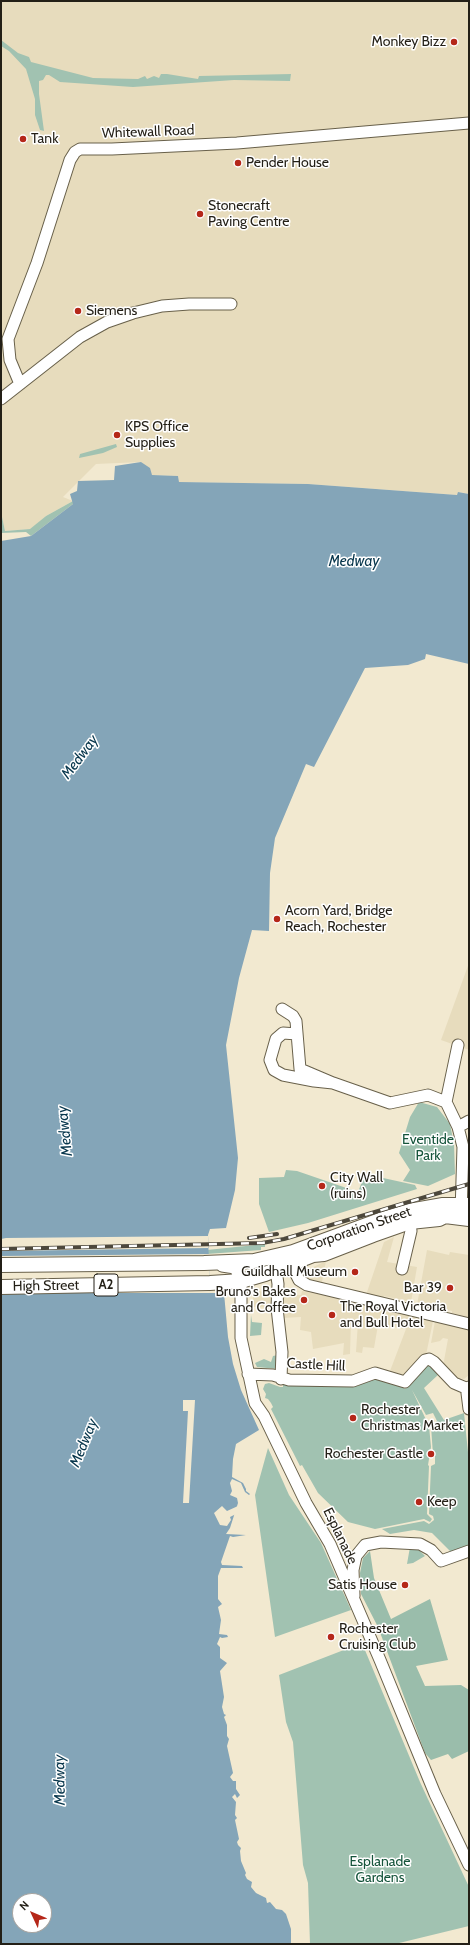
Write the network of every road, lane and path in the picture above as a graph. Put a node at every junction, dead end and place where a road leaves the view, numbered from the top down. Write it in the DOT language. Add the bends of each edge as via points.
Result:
graph roads {
  1 [pos="469,123"];
  2 [pos="231,304"];
  3 [pos="20,384"];
  4 [pos="1,399"];
  5 [pos="282,1009"];
  6 [pos="297,1034"];
  7 [pos="458,1045"];
  8 [pos="333,1083"];
  9 [pos="446,1102"];
  10 [pos="469,1121"];
  11 [pos="458,1127"];
  12 [pos="466,1214"];
  13 [pos="410,1222"];
  14 [pos="254,1261"];
  15 [pos="209,1263"];
  16 [pos="291,1264"];
  17 [pos="1,1265"];
  18 [pos="402,1269"];
  19 [pos="276,1270"];
  20 [pos="242,1281"];
  21 [pos="1,1287"];
  22 [pos="469,1324"];
  23 [pos="248,1374"];
  24 [pos="280,1379"];
  25 [pos="469,1388"];
  26 [pos="469,1409"];
  27 [pos="469,1551"];
  28 [pos="354,1602"];
  29 [pos="469,1866"];
  1 -- 3 [label="street, Whitewall Road" via="237,143 80,149 70,160 8,340 10,360"];
  2 -- 3 [label="street" via="162,306 107,322 80,337"];
  3 -- 4 [label="street"];
  5 -- 6 [label="street" via="294,1018"];
  6 -- 8 [label="street" via="300,1069"];
  6 -- 8 [label="street" via="282,1034 276,1039 270,1060 274,1070 283,1075"];
  7 -- 9 [label="street"];
  8 -- 9 [label="street" via="390,1104 428,1095"];
  9 -- 11 [label="street"];
  10 -- 11 [label="street"];
  11 -- 12 [label="street" via="463,1147"];
  12 -- 13 [label="main road, Corporation Street / A2"];
  12 -- 14 [label="main road, Corporation Street / A2" via="425,1208 394,1215 296,1251"];
  13 -- 16 [label="main road, Corporation Street / A2" via="320,1256 302,1267"];
  13 -- 18 [label="street" via="411,1232"];
  14 -- 15 [label="main road, A2"];
  14 -- 20 [label="street, Esplanade"];
  15 -- 17 [label="main road, High Street / A2"];
  15 -- 20 [label="street" via="235,1268"];
  16 -- 19 [label="main road, A2"];
  16 -- 22 [label="street" via="299,1280 307,1285"];
  19 -- 20 [label="main road, A2"];
  19 -- 24 [label="street" via="282,1352"];
  20 -- 21 [label="main road, High Street / A2"];
  20 -- 23 [label="street, Esplanade" via="241,1338"];
  23 -- 24 [label="street, Castle Hill" via="273,1375"];
  23 -- 28 [label="street, Esplanade" via="259,1411 264,1416 306,1503 330,1544"];
  24 -- 25 [label="street, Castle Hill" via="353,1381 375,1374 404,1382 429,1359 454,1383"];
  25 -- 26 [label="street"];
  27 -- 28 [label="street" via="441,1561 431,1550 420,1544 381,1542 366,1545 356,1556 353,1570"];
  28 -- 29 [label="street, Esplanade" via="435,1794"];
}
